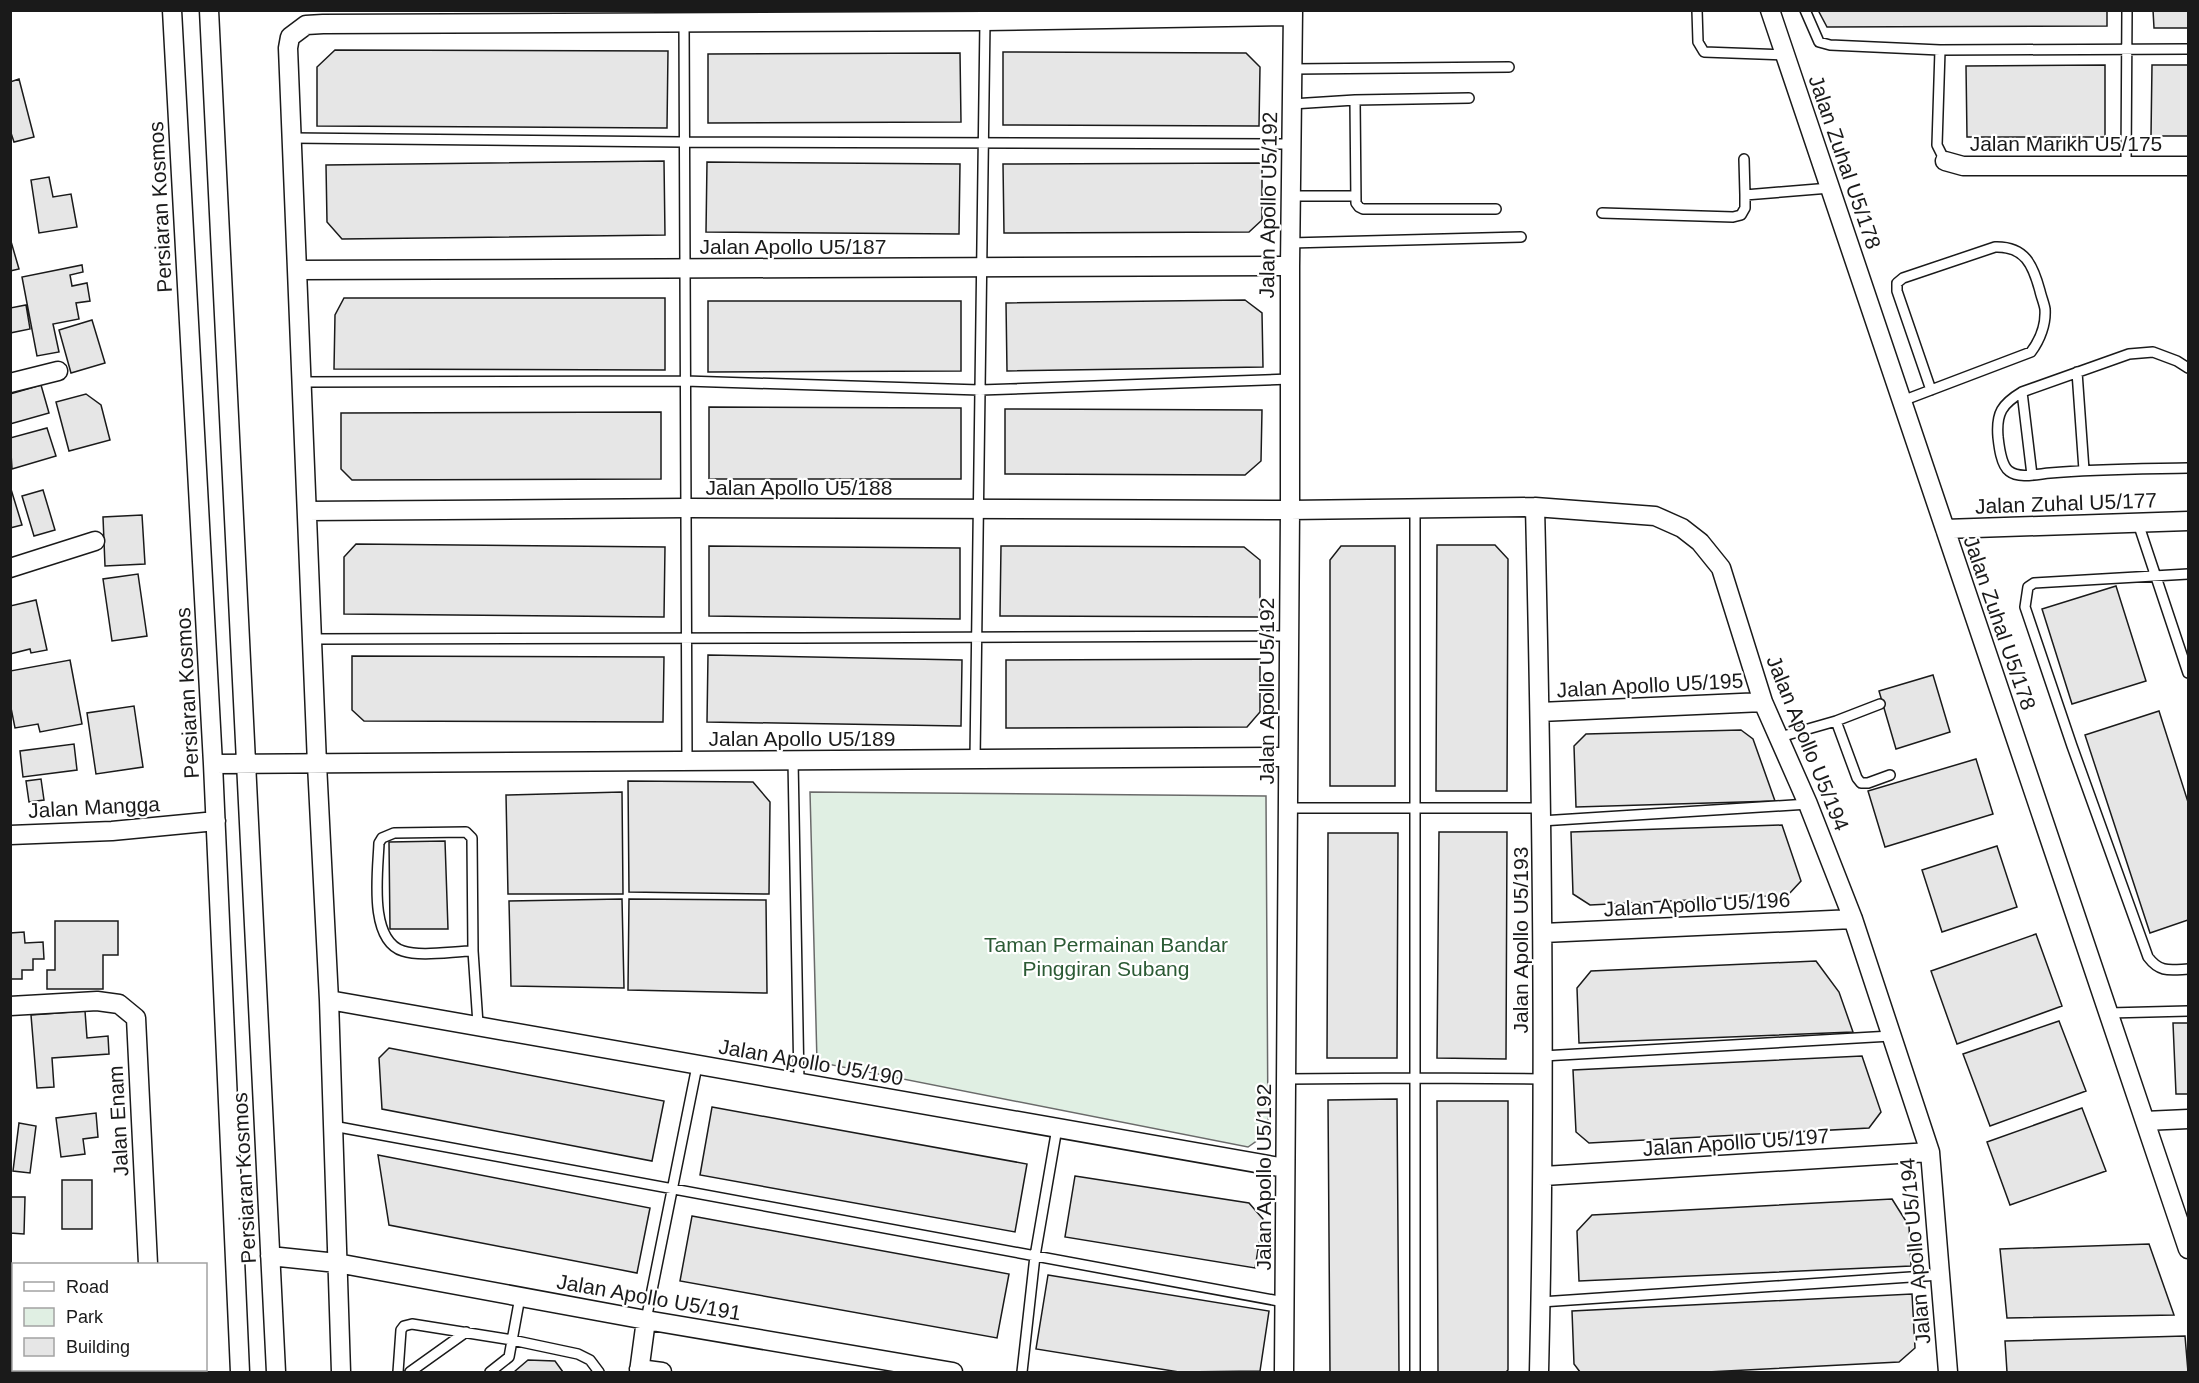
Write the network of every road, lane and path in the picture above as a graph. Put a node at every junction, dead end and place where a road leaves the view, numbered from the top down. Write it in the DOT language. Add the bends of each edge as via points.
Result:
graph roads {
  1 [pos="172,10"];
  2 [pos="209,10"];
  3 [pos="1697,10"];
  4 [pos="1770,10"];
  5 [pos="1805,10"];
  6 [pos="2127,10"];
  7 [pos="1293,13"];
  8 [pos="985,21"];
  9 [pos="684,22"];
  10 [pos="2127,49"];
  11 [pos="2188,49"];
  12 [pos="1940,50"];
  13 [pos="1785,55"];
  14 [pos="1509,67"];
  15 [pos="1293,69"];
  16 [pos="1469,98"];
  17 [pos="1355,100"];
  18 [pos="1292,104"];
  19 [pos="292,138"];
  20 [pos="683,142"];
  21 [pos="982,142"];
  22 [pos="1292,144"];
  23 [pos="1744,159"];
  24 [pos="1945,161"];
  25 [pos="2126,166"];
  26 [pos="2188,166"];
  27 [pos="1830,188"];
  28 [pos="1744,195"];
  29 [pos="1291,196"];
  30 [pos="1356,196"];
  31 [pos="1496,209"];
  32 [pos="1602,213"];
  33 [pos="1521,237"];
  34 [pos="1290,243"];
  35 [pos="1290,266"];
  36 [pos="981,267"];
  37 [pos="685,268"];
  38 [pos="297,270"];
  39 [pos="2188,368"];
  40 [pos="58,370"];
  41 [pos="2077,372"];
  42 [pos="1290,379"];
  43 [pos="685,381"];
  44 [pos="301,382"];
  45 [pos="10,384"];
  46 [pos="980,390"];
  47 [pos="1931,390"];
  48 [pos="2022,392"];
  49 [pos="1902,401"];
  50 [pos="2188,468"];
  51 [pos="2084,470"];
  52 [pos="2032,475"];
  53 [pos="1535,507"];
  54 [pos="686,508"];
  55 [pos="1415,509"];
  56 [pos="978,510"];
  57 [pos="1290,510"];
  58 [pos="307,511"];
  59 [pos="2188,521"];
  60 [pos="2138,523"];
  61 [pos="1945,529"];
  62 [pos="95,541"];
  63 [pos="10,568"];
  64 [pos="2188,574"];
  65 [pos="2156,575"];
  66 [pos="1289,636"];
  67 [pos="686,637"];
  68 [pos="312,639"];
  69 [pos="976,639"];
  70 [pos="2188,673"];
  71 [pos="1763,702"];
  72 [pos="1880,704"];
  73 [pos="1540,712"];
  74 [pos="1836,721"];
  75 [pos="1780,737"];
  76 [pos="1288,757"];
  77 [pos="975,759"];
  78 [pos="793,760"];
  79 [pos="687,761"];
  80 [pos="213,764"];
  81 [pos="246,764"];
  82 [pos="317,764"];
  83 [pos="1890,775"];
  84 [pos="1808,804"];
  85 [pos="1415,807"];
  86 [pos="1288,808"];
  87 [pos="1541,815"];
  88 [pos="216,821"];
  89 [pos="10,835"];
  90 [pos="1852,919"];
  91 [pos="1544,933"];
  92 [pos="473,951"];
  93 [pos="2188,969"];
  94 [pos="329,1000"];
  95 [pos="10,1006"];
  96 [pos="2188,1011"];
  97 [pos="2109,1013"];
  98 [pos="478,1024"];
  99 [pos="1891,1036"];
  100 [pos="1544,1056"];
  101 [pos="697,1066"];
  102 [pos="1415,1077"];
  103 [pos="1286,1079"];
  104 [pos="1544,1079"];
  105 [pos="799,1083"];
  106 [pos="2188,1119"];
  107 [pos="2145,1121"];
  108 [pos="333,1126"];
  109 [pos="1057,1128"];
  110 [pos="1930,1152"];
  111 [pos="1285,1168"];
  112 [pos="1544,1176"];
  113 [pos="673,1190"];
  114 [pos="2183,1216"];
  115 [pos="2188,1249"];
  116 [pos="270,1256"];
  117 [pos="1035,1256"];
  118 [pos="148,1263"];
  119 [pos="337,1263"];
  120 [pos="1940,1275"];
  121 [pos="520,1297"];
  122 [pos="1284,1302"];
  123 [pos="1541,1302"];
  124 [pos="646,1320"];
  125 [pos="466,1332"];
  126 [pos="512,1340"];
  127 [pos="639,1371"];
  128 [pos="240,1372"];
  129 [pos="276,1372"];
  130 [pos="342,1372"];
  131 [pos="398,1372"];
  132 [pos="410,1372"];
  133 [pos="490,1372"];
  134 [pos="599,1372"];
  135 [pos="662,1372"];
  136 [pos="953,1372"];
  137 [pos="1022,1372"];
  138 [pos="1284,1372"];
  139 [pos="1416,1372"];
  140 [pos="1539,1372"];
  141 [pos="1948,1372"];
  1 -- 80 [label="street, Persiaran Kosmos"];
  2 -- 81 [label="street, Persiaran Kosmos"];
  3 -- 13 [label="lane" via="1698,42 1704,52"];
  4 -- 13 [label="street, Jalan Zuhal U5/178"];
  5 -- 12 [label="lane" via="1819,42"];
  6 -- 10 [label="lane"];
  7 -- 8 [label="street"];
  7 -- 15 [label="street, Jalan Apollo U5/192"];
  8 -- 9 [label="street"];
  8 -- 21 [label="lane"];
  9 -- 19 [label="street" via="306,25 290,37 288,48"];
  9 -- 20 [label="lane"];
  10 -- 11 [label="lane"];
  10 -- 12 [label="lane"];
  10 -- 25 [label="lane"];
  12 -- 24 [label="lane" via="1937,145"];
  13 -- 27 [label="street, Jalan Zuhal U5/178"];
  14 -- 15 [label="lane"];
  15 -- 18 [label="street, Jalan Apollo U5/192"];
  16 -- 17 [label="lane"];
  17 -- 18 [label="lane"];
  17 -- 30 [label="lane"];
  18 -- 22 [label="street, Jalan Apollo U5/192"];
  19 -- 20 [label="lane"];
  19 -- 38 [label="street"];
  20 -- 21 [label="lane"];
  20 -- 37 [label="lane"];
  21 -- 22 [label="lane"];
  21 -- 36 [label="lane"];
  22 -- 29 [label="street, Jalan Apollo U5/192"];
  23 -- 28 [label="lane"];
  24 -- 25 [label="street, Jalan Marikh U5/175" via="1963,166"];
  25 -- 26 [label="street, Jalan Marikh U5/175"];
  27 -- 28 [label="lane"];
  27 -- 49 [label="street, Jalan Zuhal U5/178"];
  28 -- 32 [label="lane" via="1741,215 1733,217"];
  29 -- 30 [label="lane"];
  29 -- 34 [label="street, Jalan Apollo U5/192"];
  30 -- 31 [label="lane" via="1356,203 1363,209"];
  33 -- 34 [label="lane"];
  34 -- 35 [label="street, Jalan Apollo U5/192"];
  35 -- 36 [label="street, Jalan Apollo U5/187"];
  35 -- 42 [label="street, Jalan Apollo U5/192"];
  36 -- 37 [label="street, Jalan Apollo U5/187"];
  36 -- 46 [label="lane"];
  37 -- 38 [label="street, Jalan Apollo U5/187"];
  37 -- 43 [label="lane"];
  38 -- 44 [label="street"];
  39 -- 41 [label="lane" via="2153,352 2129,354"];
  40 -- 45 [label="street"];
  41 -- 48 [label="lane"];
  41 -- 51 [label="lane"];
  42 -- 46 [label="lane"];
  42 -- 57 [label="street, Jalan Apollo U5/192"];
  43 -- 44 [label="lane"];
  43 -- 46 [label="lane"];
  43 -- 54 [label="lane"];
  44 -- 58 [label="street"];
  46 -- 56 [label="lane"];
  47 -- 47 [label="lane" via="2031,352 2040,339 2045,309 2027,258 2008,247 1995,247 1897,283"];
  47 -- 49 [label="lane"];
  48 -- 52 [label="lane"];
  48 -- 52 [label="lane" via="2008,400 2001,410 1997,426 1999,446 2006,470"];
  49 -- 61 [label="street, Jalan Zuhal U5/178"];
  50 -- 51 [label="lane"];
  51 -- 52 [label="lane"];
  53 -- 55 [label="street, Jalan Apollo U5/194"];
  53 -- 71 [label="street, Jalan Apollo U5/194" via="1655,516 1682,528 1700,542 1721,568"];
  53 -- 73 [label="street, Jalan Apollo U5/193"];
  54 -- 56 [label="street, Jalan Apollo U5/188"];
  54 -- 58 [label="street, Jalan Apollo U5/188"];
  54 -- 67 [label="lane"];
  55 -- 57 [label="street, Jalan Apollo U5/194"];
  55 -- 85 [label="lane"];
  56 -- 57 [label="street, Jalan Apollo U5/188"];
  56 -- 69 [label="lane"];
  57 -- 66 [label="street, Jalan Apollo U5/192"];
  58 -- 68 [label="street"];
  59 -- 60 [label="street, Jalan Zuhal U5/177"];
  60 -- 61 [label="street, Jalan Zuhal U5/177"];
  60 -- 65 [label="lane"];
  61 -- 97 [label="street, Jalan Zuhal U5/178"];
  62 -- 63 [label="street"];
  64 -- 65 [label="lane"];
  65 -- 70 [label="lane"];
  65 -- 93 [label="lane" via="2034,583 2028,587 2025,607 2148,957 2165,970"];
  66 -- 69 [label="lane"];
  66 -- 76 [label="street, Jalan Apollo U5/192"];
  67 -- 68 [label="lane"];
  67 -- 69 [label="lane"];
  67 -- 79 [label="lane"];
  68 -- 82 [label="street"];
  69 -- 77 [label="lane"];
  71 -- 73 [label="street, Jalan Apollo U5/195"];
  71 -- 75 [label="street, Jalan Apollo U5/194"];
  72 -- 74 [label="lane"];
  73 -- 87 [label="street, Jalan Apollo U5/193"];
  74 -- 75 [label="lane"];
  74 -- 83 [label="lane" via="1861,783"];
  75 -- 84 [label="street, Jalan Apollo U5/194"];
  76 -- 77 [label="street, Jalan Apollo U5/189"];
  76 -- 86 [label="street, Jalan Apollo U5/192"];
  77 -- 78 [label="street, Jalan Apollo U5/189"];
  78 -- 79 [label="street, Jalan Apollo U5/189"];
  78 -- 105 [label="lane"];
  79 -- 82 [label="street, Jalan Apollo U5/189"];
  80 -- 81 [label="street, Jalan Apollo U5/189"];
  80 -- 88 [label="street, Persiaran Kosmos"];
  81 -- 82 [label="street, Jalan Apollo U5/189"];
  81 -- 116 [label="street, Persiaran Kosmos"];
  82 -- 94 [label="street"];
  84 -- 87 [label="lane"];
  84 -- 90 [label="street, Jalan Apollo U5/194"];
  85 -- 86 [label="lane"];
  85 -- 87 [label="lane"];
  85 -- 102 [label="lane"];
  86 -- 103 [label="street, Jalan Apollo U5/192"];
  87 -- 91 [label="street, Jalan Apollo U5/193"];
  88 -- 89 [label="street, Jalan Mangga"];
  88 -- 128 [label="street, Persiaran Kosmos"];
  90 -- 91 [label="street, Jalan Apollo U5/196"];
  90 -- 99 [label="street, Jalan Apollo U5/194"];
  91 -- 100 [label="street, Jalan Apollo U5/193"];
  92 -- 92 [label="lane" via="469,834 394,833 382,838 378,911 384,935 393,946 411,953"];
  92 -- 98 [label="lane"];
  94 -- 98 [label="street, Jalan Apollo U5/190"];
  94 -- 108 [label="street"];
  95 -- 118 [label="street, Jalan Enam" via="98,1001 119,1004 136,1018"];
  96 -- 97 [label="lane"];
  97 -- 107 [label="street, Jalan Zuhal U5/178"];
  98 -- 101 [label="street, Jalan Apollo U5/190"];
  99 -- 100 [label="lane"];
  99 -- 110 [label="street, Jalan Apollo U5/194"];
  100 -- 104 [label="street, Jalan Apollo U5/193"];
  101 -- 105 [label="street, Jalan Apollo U5/190"];
  101 -- 113 [label="lane"];
  102 -- 103 [label="lane"];
  102 -- 104 [label="lane"];
  102 -- 139 [label="lane"];
  103 -- 111 [label="street, Jalan Apollo U5/192"];
  104 -- 112 [label="street, Jalan Apollo U5/193"];
  105 -- 109 [label="street, Jalan Apollo U5/190"];
  106 -- 107 [label="street"];
  107 -- 114 [label="street, Jalan Zuhal U5/178"];
  108 -- 113 [label="lane"];
  108 -- 119 [label="street"];
  109 -- 111 [label="street, Jalan Apollo U5/190"];
  109 -- 117 [label="lane"];
  110 -- 112 [label="street, Jalan Apollo U5/197"];
  110 -- 120 [label="street, Jalan Apollo U5/194"];
  111 -- 122 [label="street, Jalan Apollo U5/192"];
  112 -- 123 [label="street, Jalan Apollo U5/193"];
  113 -- 117 [label="lane"];
  113 -- 124 [label="lane"];
  114 -- 115 [label="street, Jalan Zuhal U5/178"];
  116 -- 119 [label="street, Jalan Apollo U5/191"];
  116 -- 129 [label="street, Persiaran Kosmos"];
  117 -- 122 [label="lane"];
  117 -- 137 [label="lane"];
  119 -- 121 [label="street, Jalan Apollo U5/191"];
  119 -- 130 [label="street"];
  120 -- 123 [label="lane"];
  120 -- 141 [label="street, Jalan Apollo U5/194"];
  121 -- 124 [label="street, Jalan Apollo U5/191"];
  121 -- 126 [label="lane"];
  122 -- 138 [label="street, Jalan Apollo U5/192"];
  123 -- 140 [label="street, Jalan Apollo U5/193"];
  124 -- 127 [label="street"];
  124 -- 136 [label="street, Jalan Apollo U5/191"];
  125 -- 126 [label="lane"];
  125 -- 131 [label="lane" via="404,1326"];
  125 -- 132 [label="lane"];
  126 -- 133 [label="lane" via="509,1358"];
  126 -- 134 [label="lane" via="578,1354 590,1360"];
  127 -- 135 [label="street"];
}
